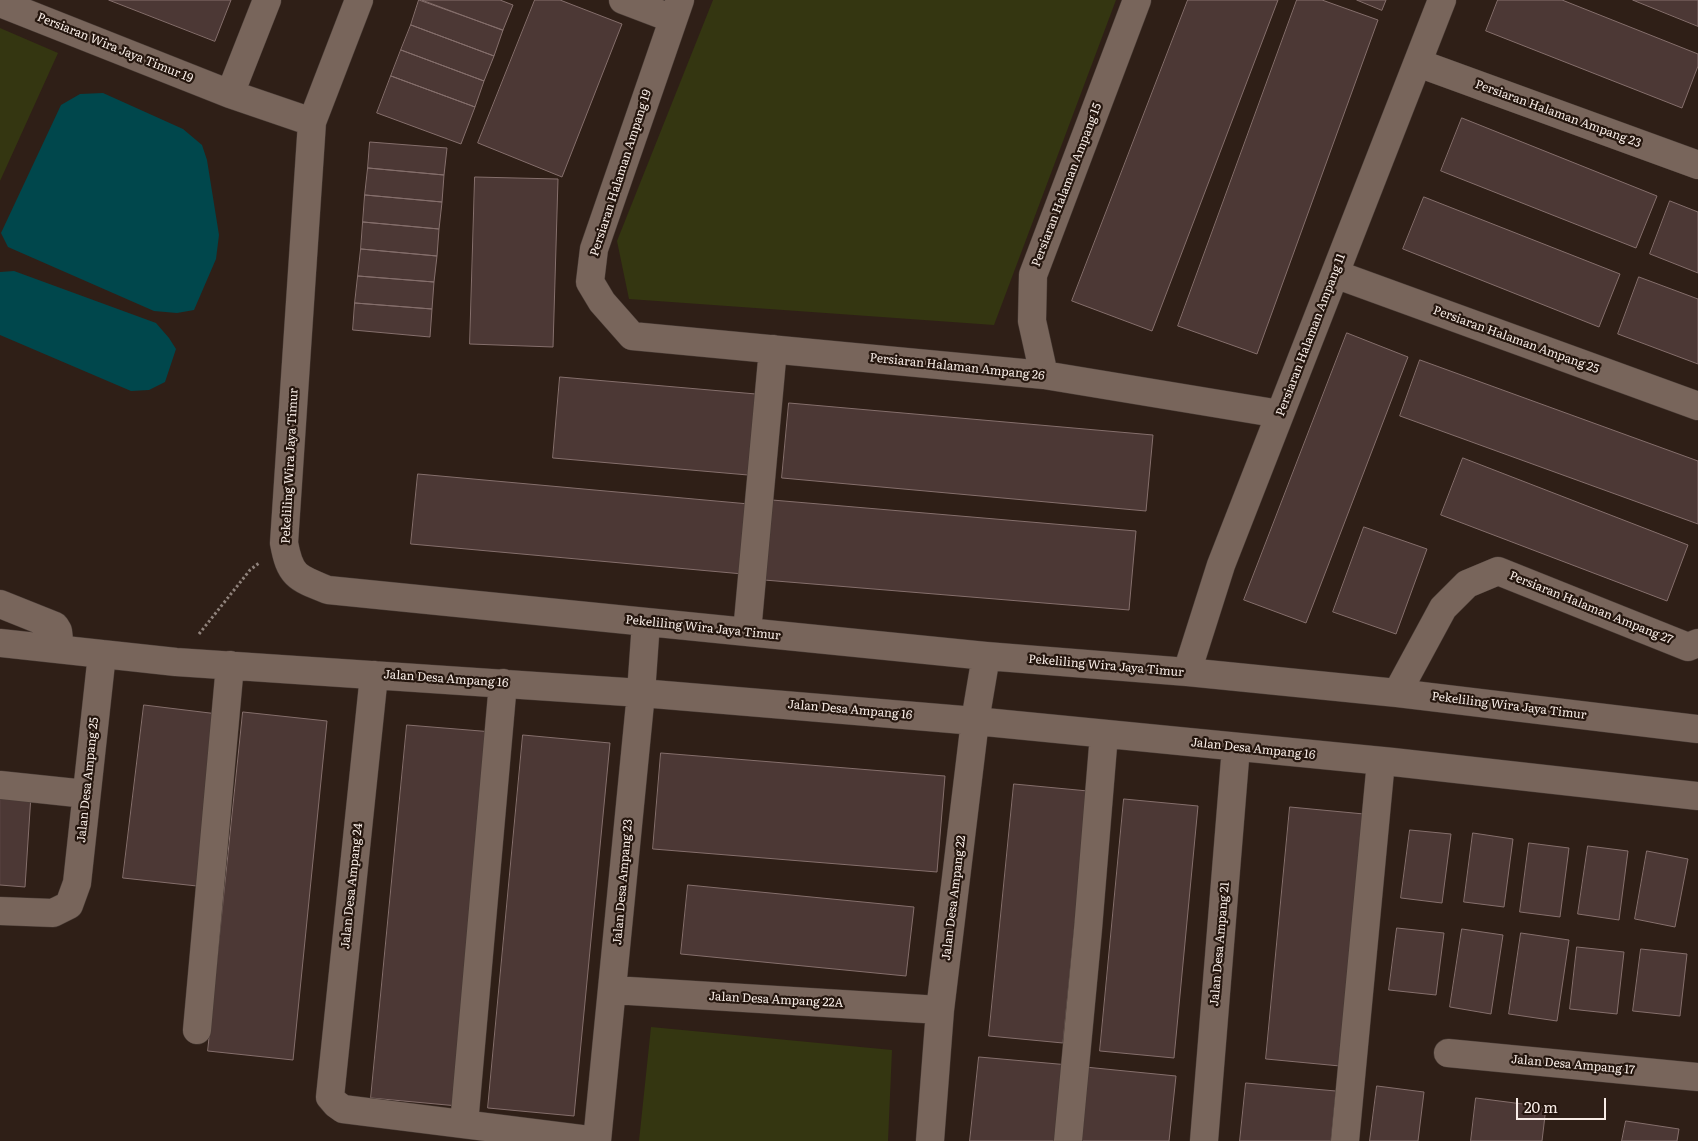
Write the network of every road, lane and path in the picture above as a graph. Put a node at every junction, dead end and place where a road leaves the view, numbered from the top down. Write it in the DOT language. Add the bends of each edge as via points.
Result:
graph roads {
  1 [pos="267,0"];
  2 [pos="359,0"];
  3 [pos="623,0"];
  4 [pos="1137,0"];
  5 [pos="1442,0"];
  6 [pos="0,3"];
  7 [pos="676,10"];
  8 [pos="1418,63"];
  9 [pos="230,94"];
  10 [pos="312,122"];
  11 [pos="1698,165"];
  12 [pos="1335,274"];
  13 [pos="632,336"];
  14 [pos="773,350"];
  15 [pos="1044,375"];
  16 [pos="1698,406"];
  17 [pos="1280,414"];
  18 [pos="284,543"];
  19 [pos="0,604"];
  20 [pos="646,622"];
  21 [pos="747,632"];
  22 [pos="0,643"];
  23 [pos="1698,643"];
  24 [pos="60,649"];
  25 [pos="102,654"];
  26 [pos="986,656"];
  27 [pos="176,662"];
  28 [pos="230,665"];
  29 [pos="1187,672"];
  30 [pos="374,675"];
  31 [pos="504,683"];
  32 [pos="641,693"];
  33 [pos="1397,693"];
  34 [pos="974,721"];
  35 [pos="1698,729"];
  36 [pos="1104,734"];
  37 [pos="1236,747"];
  38 [pos="1381,761"];
  39 [pos="0,786"];
  40 [pos="86,794"];
  41 [pos="1698,796"];
  42 [pos="0,911"];
  43 [pos="613,990"];
  44 [pos="940,1010"];
  45 [pos="197,1030"];
  46 [pos="1448,1053"];
  47 [pos="1698,1077"];
  48 [pos="464,1124"];
  49 [pos="597,1141"];
  50 [pos="930,1141"];
  51 [pos="1068,1141"];
  52 [pos="1204,1141"];
  53 [pos="1346,1141"];
  1 -- 9 [label="street"];
  2 -- 10 [label="street, Pekeliling Wira Jaya Timur"];
  3 -- 7 [label="street"];
  4 -- 15 [label="street, Persiaran Halaman Ampang 15" via="1033,275 1032,321"];
  5 -- 8 [label="street, Persiaran Halaman Ampang 11"];
  6 -- 9 [label="street, Persiaran Wira Jaya Timur 19"];
  7 -- 13 [label="street, Persiaran Halaman Ampang 19" via="594,249 590,282 602,302"];
  8 -- 11 [label="street, Persiaran Halaman Ampang 23"];
  8 -- 12 [label="street, Persiaran Halaman Ampang 11"];
  9 -- 10 [label="street, Persiaran Wira Jaya Timur 19"];
  10 -- 18 [label="street, Pekeliling Wira Jaya Timur"];
  12 -- 16 [label="street, Persiaran Halaman Ampang 25"];
  12 -- 17 [label="street, Persiaran Halaman Ampang 11"];
  13 -- 14 [label="street, Persiaran Halaman Ampang 26"];
  14 -- 15 [label="street, Persiaran Halaman Ampang 26"];
  14 -- 21 [label="street"];
  15 -- 17 [label="street, Persiaran Halaman Ampang 26"];
  17 -- 29 [label="street, Persiaran Halaman Ampang 11" via="1221,565"];
  18 -- 20 [label="street, Pekeliling Wira Jaya Timur" via="287,562 295,574 328,590"];
  18 -- 27 [label="path" via="250,570"];
  19 -- 24 [label="street" via="55,626"];
  20 -- 21 [label="street, Pekeliling Wira Jaya Timur"];
  20 -- 32 [label="street, Jalan Desa Ampang 23"];
  21 -- 26 [label="street, Pekeliling Wira Jaya Timur"];
  22 -- 24 [label="street, Jalan Desa Ampang 16"];
  23 -- 33 [label="street, Persiaran Halaman Ampang 27" via="1688,647 1498,571 1468,584 1443,608"];
  24 -- 25 [label="street, Jalan Desa Ampang 16"];
  25 -- 27 [label="street, Jalan Desa Ampang 16"];
  25 -- 40 [label="street, Jalan Desa Ampang 25"];
  26 -- 29 [label="street, Pekeliling Wira Jaya Timur"];
  26 -- 34 [label="street, Jalan Desa Ampang 22"];
  27 -- 28 [label="street, Jalan Desa Ampang 16"];
  28 -- 30 [label="street, Jalan Desa Ampang 16"];
  28 -- 45 [label="street"];
  29 -- 33 [label="street, Pekeliling Wira Jaya Timur"];
  30 -- 31 [label="street, Jalan Desa Ampang 16"];
  30 -- 48 [label="street, Jalan Desa Ampang 24" via="330,1097 343,1109"];
  31 -- 32 [label="street, Jalan Desa Ampang 16"];
  31 -- 48 [label="street"];
  32 -- 34 [label="street, Jalan Desa Ampang 16"];
  32 -- 43 [label="street, Jalan Desa Ampang 23"];
  33 -- 35 [label="street, Pekeliling Wira Jaya Timur"];
  34 -- 36 [label="street, Jalan Desa Ampang 16"];
  34 -- 44 [label="street, Jalan Desa Ampang 22"];
  36 -- 37 [label="street, Jalan Desa Ampang 16"];
  36 -- 51 [label="street"];
  37 -- 38 [label="street, Jalan Desa Ampang 16"];
  37 -- 52 [label="street, Jalan Desa Ampang 21"];
  38 -- 41 [label="street, Jalan Desa Ampang 16"];
  38 -- 53 [label="street"];
  39 -- 40 [label="street"];
  40 -- 42 [label="street, Jalan Desa Ampang 25" via="77,883 69,905 53,913"];
  43 -- 44 [label="street, Jalan Desa Ampang 22A"];
  43 -- 49 [label="street, Jalan Desa Ampang 23"];
  44 -- 50 [label="street, Jalan Desa Ampang 22"];
  46 -- 47 [label="street, Jalan Desa Ampang 17"];
  48 -- 49 [label="street"];
}
